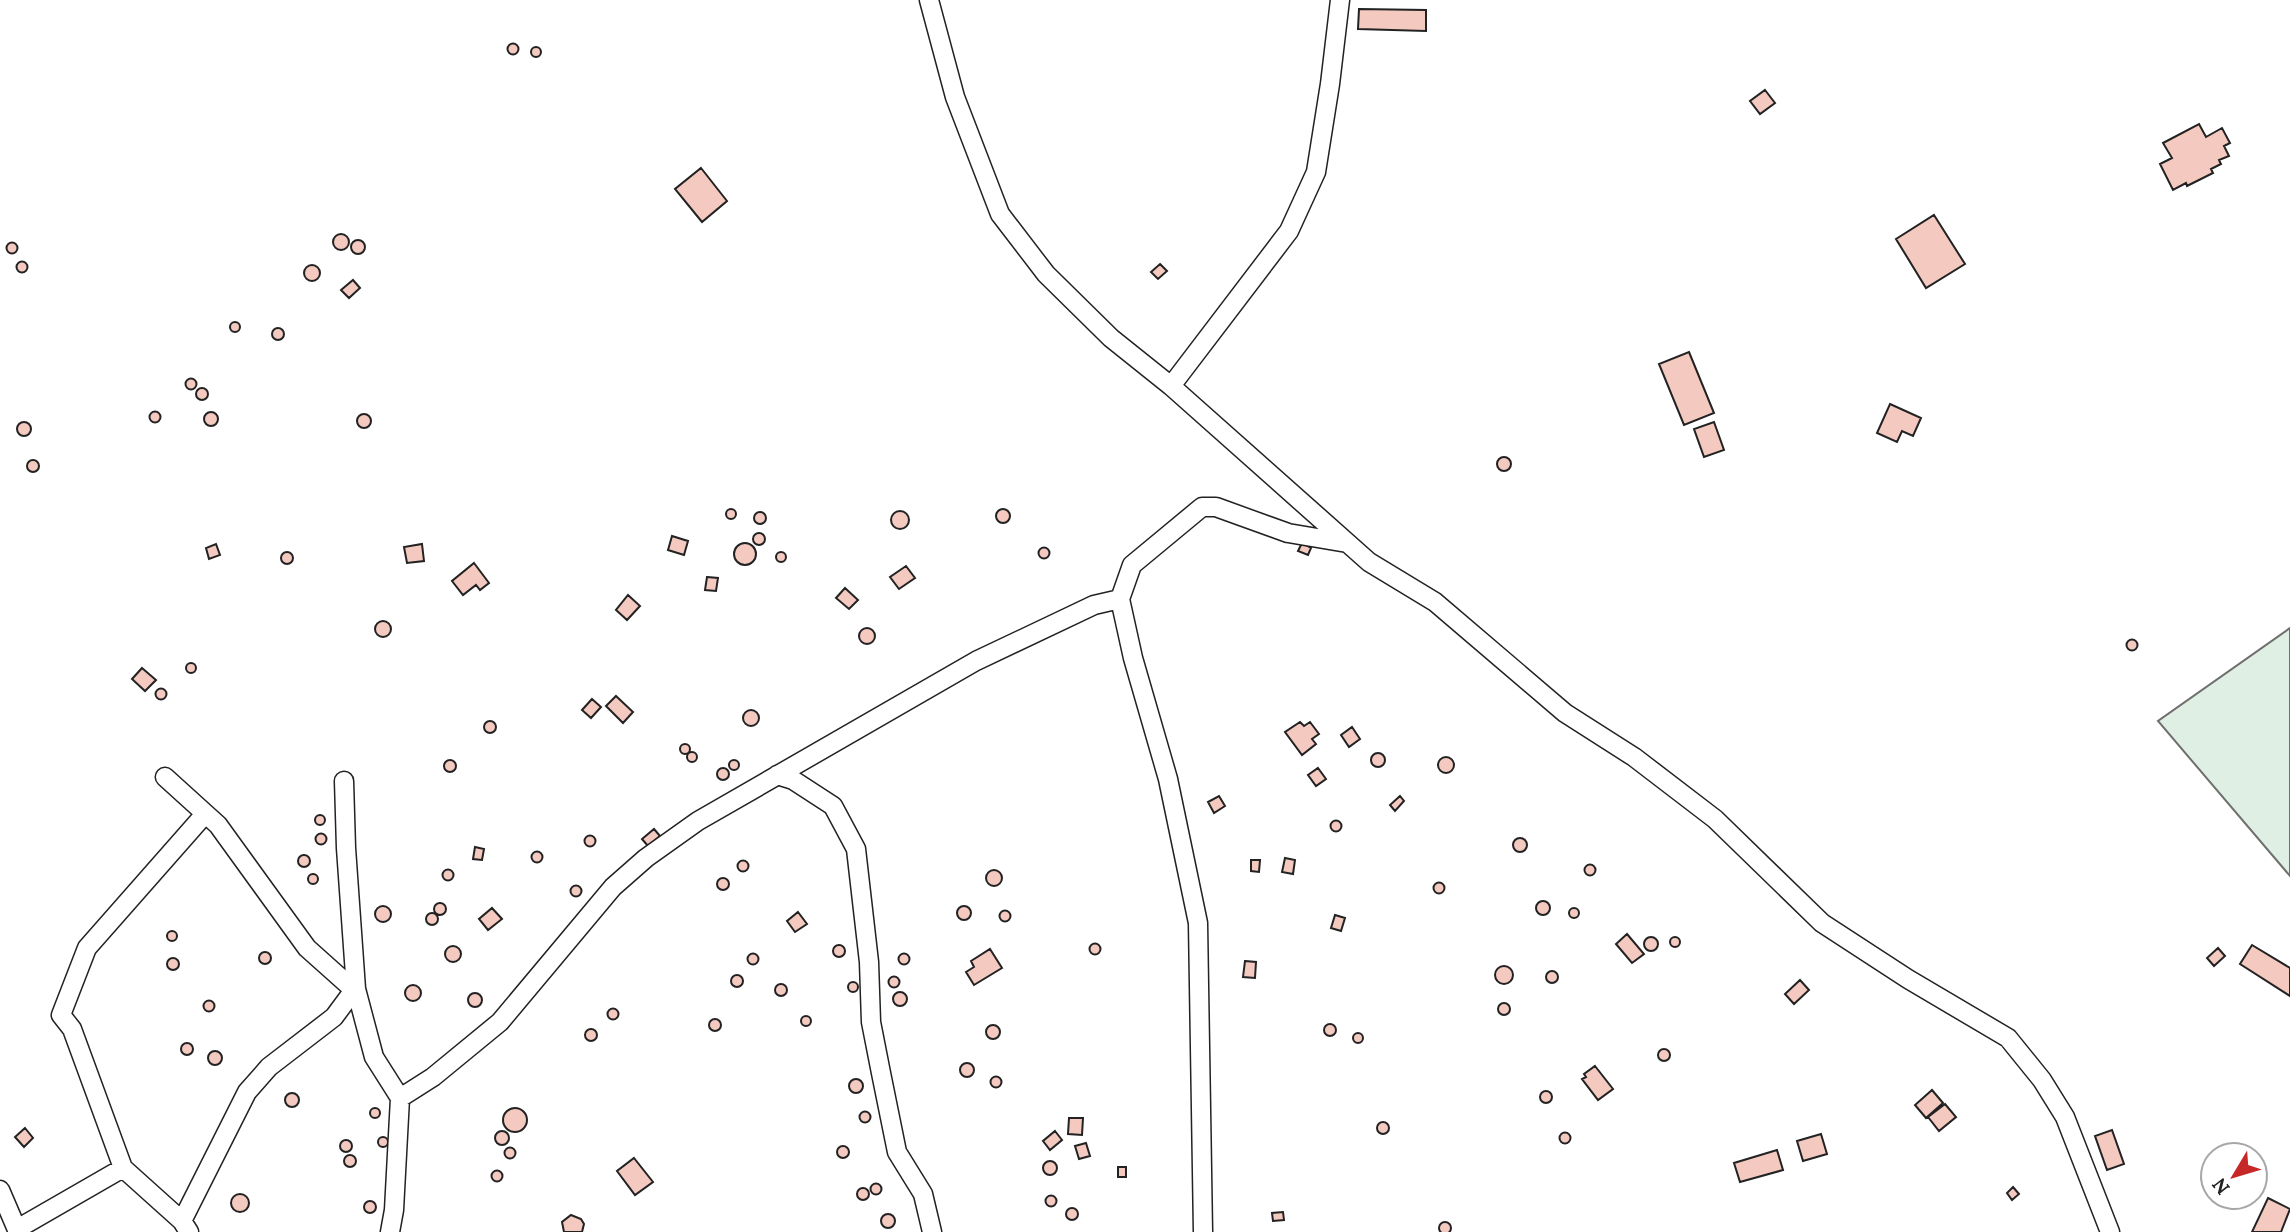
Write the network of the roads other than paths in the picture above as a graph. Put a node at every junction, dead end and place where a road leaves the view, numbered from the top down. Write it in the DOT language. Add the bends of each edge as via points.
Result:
graph roads {
  1 [pos="929,0"];
  2 [pos="1340,0"];
  3 [pos="1171,386"];
  4 [pos="1347,543"];
  5 [pos="1121,599"];
  6 [pos="777,775"];
  7 [pos="165,777"];
  8 [pos="344,781"];
  9 [pos="205,814"];
  10 [pos="400,1098"];
  11 [pos="124,1168"];
  12 [pos="0,1190"];
  13 [pos="186,1226"];
  14 [pos="18,1231"];
  15 [pos="390,1232"];
  16 [pos="932,1232"];
  17 [pos="1203,1232"];
  18 [pos="2110,1232"];
  1 -- 3 [label="street" via="956,97 1000,215 1046,274 1111,338"];
  2 -- 3 [label="street" via="1315,172 1289,231"];
  3 -- 4 [label="street"];
  4 -- 5 [label="street" via="1288,533 1202,507 1132,565"];
  4 -- 18 [label="street" via="1369,562 1436,602 1565,713 1634,757 1715,818 1822,923 2008,1038 2065,1117"];
  5 -- 6 [label="street" via="1094,605 975,661"];
  5 -- 17 [label="street" via="1168,779 1198,923"];
  6 -- 10 [label="street" via="646,858 613,887 500,1022"];
  6 -- 16 [label="street" via="834,806 856,849 871,1021 881,1073 897,1152 923,1194"];
  7 -- 9 [label="street"];
  8 -- 10 [label="street" via="356,989 374,1056"];
  9 -- 11 [label="street" via="87,948 61,1015 72,1029"];
  9 -- 13 [label="street" via="218,825 307,948 354,990 334,1017 269,1068 247,1092"];
  10 -- 15 [label="street"];
  11 -- 13 [label="street"];
  11 -- 14 [label="street"];
  12 -- 14 [label="street"];
}
